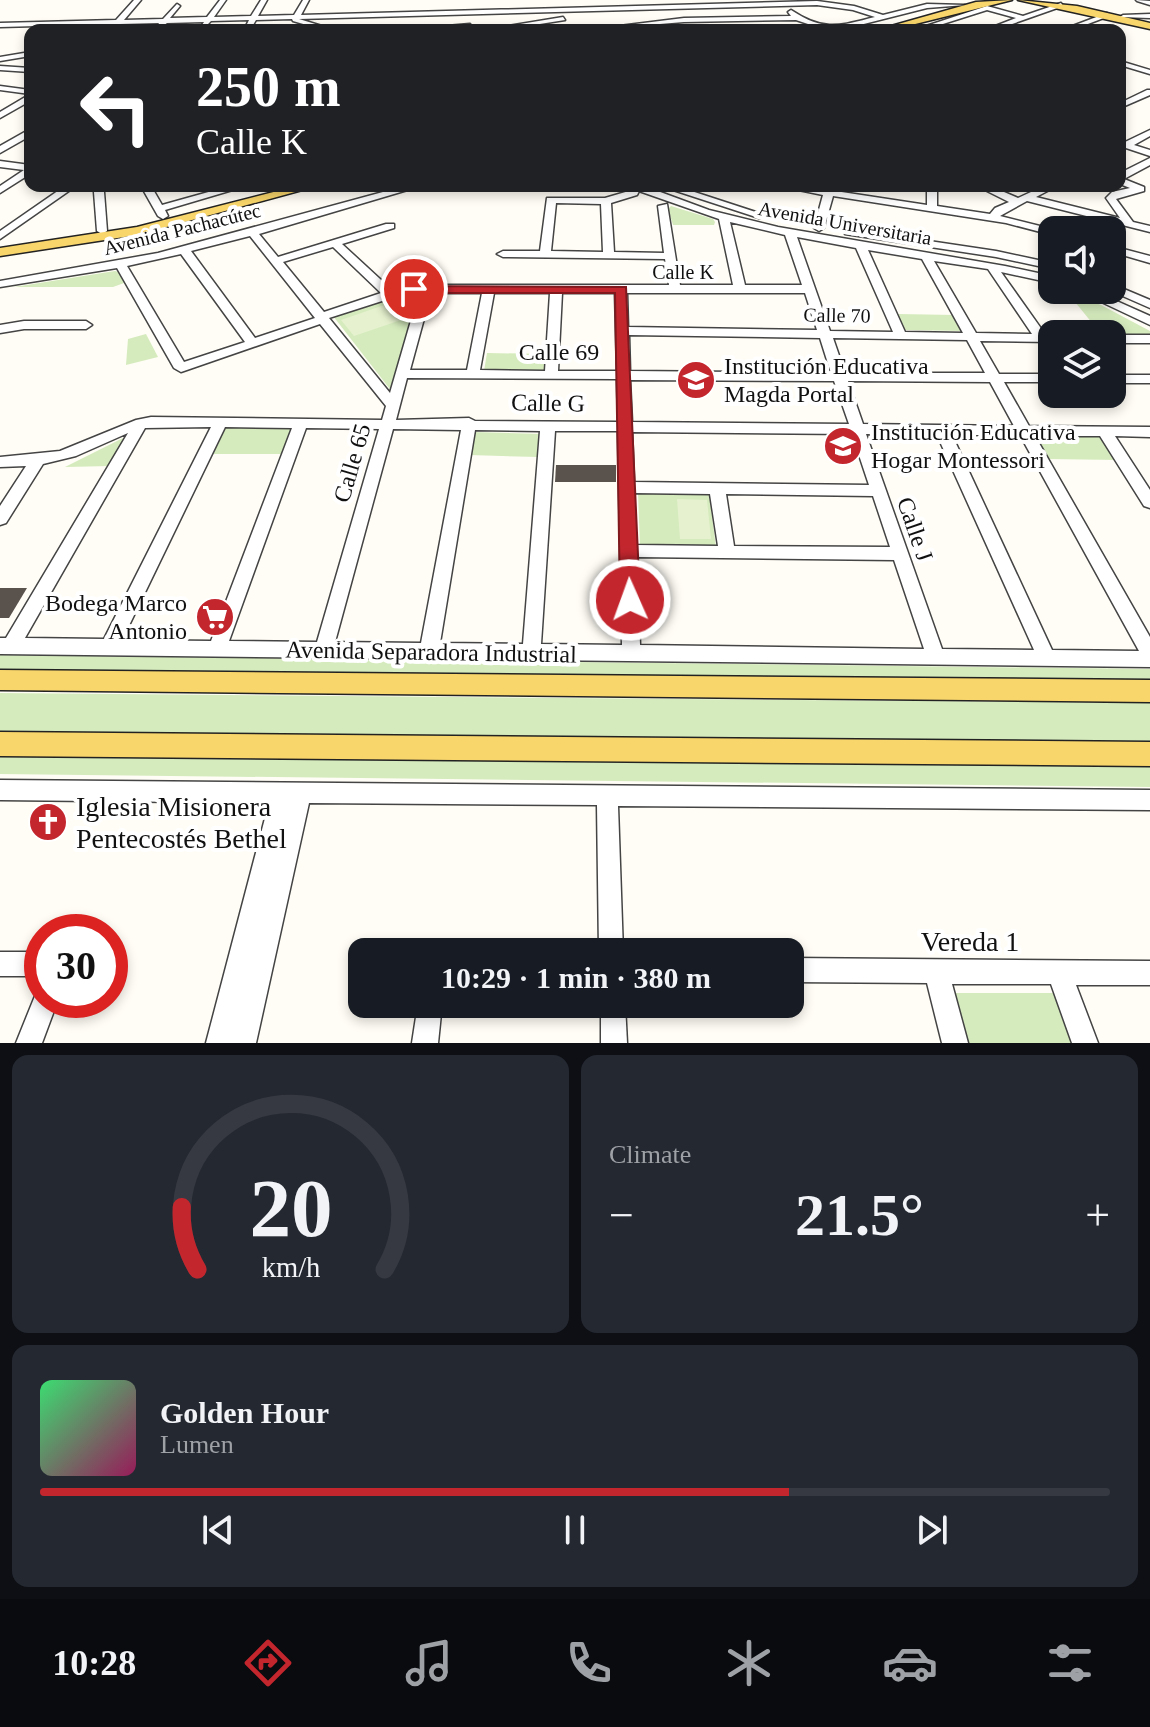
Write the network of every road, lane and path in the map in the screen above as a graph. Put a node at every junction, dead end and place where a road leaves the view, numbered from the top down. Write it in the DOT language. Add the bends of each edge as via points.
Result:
graph roads {
  1 [pos="138,0"];
  2 [pos="223,0"];
  3 [pos="264,0"];
  4 [pos="306,0"];
  5 [pos="553,0"];
  6 [pos="654,0"];
  7 [pos="906,0"];
  8 [pos="975,0"];
  9 [pos="1008,0"];
  10 [pos="1022,0"];
  11 [pos="1139,0"];
  12 [pos="1057,1"];
  13 [pos="779,2"];
  14 [pos="1150,3"];
  15 [pos="177,6"];
  16 [pos="927,6"];
  17 [pos="675,8"];
  18 [pos="587,10"];
  19 [pos="626,10"];
  20 [pos="474,12"];
  21 [pos="455,13"];
  22 [pos="963,13"];
  23 [pos="1107,15"];
  24 [pos="882,17"];
  25 [pos="1123,17"];
  26 [pos="296,18"];
  27 [pos="797,18"];
  28 [pos="1024,18"];
  29 [pos="253,19"];
  30 [pos="567,19"];
  31 [pos="1150,19"];
  32 [pos="684,20"];
  33 [pos="208,21"];
  34 [pos="24,24"];
  35 [pos="38,24"];
  36 [pos="89,24"];
  37 [pos="116,24"];
  38 [pos="162,24"];
  39 [pos="173,24"];
  40 [pos="206,24"];
  41 [pos="250,24"];
  42 [pos="314,24"];
  43 [pos="471,24"];
  44 [pos="531,24"];
  45 [pos="577,24"];
  46 [pos="646,24"];
  47 [pos="695,24"];
  48 [pos="814,24"];
  49 [pos="855,24"];
  50 [pos="901,24"];
  51 [pos="912,24"];
  52 [pos="933,24"];
  53 [pos="1004,24"];
  54 [pos="1082,24"];
  55 [pos="0,25"];
  56 [pos="24,56"];
  57 [pos="1150,61"];
  58 [pos="0,64"];
  59 [pos="1126,66"];
  60 [pos="1126,66"];
  61 [pos="24,69"];
  62 [pos="1150,72"];
  63 [pos="0,88"];
  64 [pos="1150,92"];
  65 [pos="24,96"];
  66 [pos="24,101"];
  67 [pos="1126,101"];
  68 [pos="1126,103"];
  69 [pos="1140,105"];
  70 [pos="0,115"];
  71 [pos="1150,133"];
  72 [pos="24,138"];
  73 [pos="1126,143"];
  74 [pos="1126,145"];
  75 [pos="0,150"];
  76 [pos="1150,153"];
  77 [pos="1150,161"];
  78 [pos="0,164"];
  79 [pos="24,170"];
  80 [pos="24,174"];
  81 [pos="1126,175"];
  82 [pos="1126,182"];
  83 [pos="0,190"];
  84 [pos="62,192"];
  85 [pos="99,192"];
  86 [pos="149,192"];
  87 [pos="216,192"];
  88 [pos="229,192"];
  89 [pos="271,192"];
  90 [pos="288,192"];
  91 [pos="395,192"];
  92 [pos="631,192"];
  93 [pos="652,192"];
  94 [pos="684,192"];
  95 [pos="829,192"];
  96 [pos="844,192"];
  97 [pos="885,192"];
  98 [pos="932,192"];
  99 [pos="1000,192"];
  100 [pos="1040,192"];
  101 [pos="1126,192"];
  102 [pos="1126,192"];
  103 [pos="1023,200"];
  104 [pos="237,201"];
  105 [pos="606,201"];
  106 [pos="884,201"];
  107 [pos="663,206"];
  108 [pos="932,208"];
  109 [pos="162,214"];
  110 [pos="993,217"];
  111 [pos="724,218"];
  112 [pos="1129,223"];
  113 [pos="390,226"];
  114 [pos="819,228"];
  115 [pos="1038,228"];
  116 [pos="1150,229"];
  117 [pos="102,231"];
  118 [pos="253,233"];
  119 [pos="790,233"];
  120 [pos="0,236"];
  121 [pos="0,243"];
  122 [pos="335,243"];
  123 [pos="860,245"];
  124 [pos="185,251"];
  125 [pos="0,252"];
  126 [pos="1126,253"];
  127 [pos="503,254"];
  128 [pos="545,255"];
  129 [pos="609,256"];
  130 [pos="671,256"];
  131 [pos="926,256"];
  132 [pos="1150,260"];
  133 [pos="276,261"];
  134 [pos="1038,263"];
  135 [pos="121,266"];
  136 [pos="992,267"];
  137 [pos="1038,277"];
  138 [pos="0,284"];
  139 [pos="426,289"];
  140 [pos="489,289"];
  141 [pos="556,289"];
  142 [pos="621,289"];
  143 [pos="809,289"];
  144 [pos="675,290"];
  145 [pos="740,290"];
  146 [pos="388,293"];
  147 [pos="1126,293"];
  148 [pos="1113,304"];
  149 [pos="1150,304"];
  150 [pos="322,318"];
  151 [pos="1150,321"];
  152 [pos="86,325"];
  153 [pos="1038,327"];
  154 [pos="0,329"];
  155 [pos="622,331"];
  156 [pos="824,334"];
  157 [pos="901,336"];
  158 [pos="972,337"];
  159 [pos="1038,338"];
  160 [pos="1126,339"];
  161 [pos="1150,339"];
  162 [pos="252,343"];
  163 [pos="402,374"];
  164 [pos="473,374"];
  165 [pos="551,374"];
  166 [pos="624,374"];
  167 [pos="838,375"];
  168 [pos="994,377"];
  169 [pos="1038,378"];
  170 [pos="1126,379"];
  171 [pos="1150,379"];
  172 [pos="393,406"];
  173 [pos="388,422"];
  174 [pos="141,423"];
  175 [pos="301,423"];
  176 [pos="469,423"];
  177 [pos="220,424"];
  178 [pos="548,425"];
  179 [pos="625,426"];
  180 [pos="857,429"];
  181 [pos="942,429"];
  182 [pos="1025,430"];
  183 [pos="1105,432"];
  184 [pos="1150,432"];
  185 [pos="0,462"];
  186 [pos="37,462"];
  187 [pos="627,487"];
  188 [pos="717,489"];
  189 [pos="878,491"];
  190 [pos="1150,502"];
  191 [pos="0,519"];
  192 [pos="628,551"];
  193 [pos="727,552"];
  194 [pos="900,554"];
  195 [pos="6,646"];
  196 [pos="109,647"];
  197 [pos="217,649"];
  198 [pos="323,651"];
  199 [pos="429,652"];
  200 [pos="531,654"];
  201 [pos="631,655"];
  202 [pos="936,657"];
  203 [pos="1150,657"];
  204 [pos="1047,658"];
  205 [pos="0,680"];
  206 [pos="1150,691"];
  207 [pos="0,744"];
  208 [pos="1150,754"];
  209 [pos="0,790"];
  210 [pos="291,793"];
  211 [pos="607,795"];
  212 [pos="1150,800"];
  213 [pos="611,938"];
  214 [pos="0,964"];
  215 [pos="24,964"];
  216 [pos="804,970"];
  217 [pos="936,971"];
  218 [pos="1059,972"];
  219 [pos="1150,973"];
  220 [pos="39,1018"];
  221 [pos="428,1018"];
  222 [pos="613,1018"];
  223 [pos="29,1043"];
  224 [pos="219,1043"];
  225 [pos="243,1043"];
  226 [pos="425,1043"];
  227 [pos="614,1043"];
  228 [pos="955,1043"];
  229 [pos="1085,1043"];
  1 -- 37 [label="street"];
  2 -- 33 [label="street"];
  3 -- 29 [label="street"];
  4 -- 26 [label="street"];
  5 -- 18 [label="street"];
  6 -- 19 [label="street"];
  7 -- 16 [label="street"];
  8 -- 22 [label="main road"];
  9 -- 22 [label="main road"];
  10 -- 12 [label="main road"];
  11 -- 14 [label="street"];
  12 -- 23 [label="main road"];
  12 -- 25 [label="main road"];
  12 -- 28 [label="street"];
  13 -- 17 [label="street"];
  13 -- 24 [label="street" via="830,4"];
  13 -- 27 [label="street"];
  15 -- 38 [label="street"];
  16 -- 22 [label="street"];
  16 -- 24 [label="street"];
  17 -- 19 [label="street"];
  17 -- 32 [label="street"];
  18 -- 19 [label="street"];
  18 -- 20 [label="street"];
  19 -- 30 [label="street"];
  20 -- 21 [label="street"];
  20 -- 43 [label="street"];
  21 -- 26 [label="street"];
  21 -- 26 [label="street" via="344,12"];
  22 -- 28 [label="street" via="987,8"];
  22 -- 50 [label="main road"];
  22 -- 51 [label="main road"];
  22 -- 52 [label="street"];
  23 -- 31 [label="main road"];
  23 -- 54 [label="street"];
  24 -- 49 [label="street"];
  25 -- 31 [label="main road"];
  25 -- 31 [label="street"];
  26 -- 29 [label="street"];
  26 -- 42 [label="street"];
  27 -- 32 [label="street"];
  27 -- 48 [label="street"];
  28 -- 53 [label="street"];
  29 -- 33 [label="street"];
  29 -- 41 [label="street"];
  30 -- 44 [label="street"];
  30 -- 45 [label="street"];
  32 -- 46 [label="street"];
  32 -- 47 [label="street"];
  33 -- 39 [label="street"];
  33 -- 40 [label="street"];
  34 -- 55 [label="street"];
  35 -- 36 [label="street"];
  56 -- 58 [label="street"];
  57 -- 59 [label="street"];
  58 -- 61 [label="street"];
  60 -- 62 [label="street"];
  63 -- 65 [label="street"];
  64 -- 67 [label="street"];
  66 -- 70 [label="street"];
  68 -- 69 [label="street"];
  71 -- 73 [label="street"];
  72 -- 75 [label="street"];
  74 -- 76 [label="street"];
  77 -- 81 [label="street"];
  78 -- 79 [label="street"];
  80 -- 83 [label="street"];
  82 -- 101 [label="street" via="1141,189"];
  84 -- 120 [label="street"];
  85 -- 117 [label="street"];
  86 -- 109 [label="street"];
  87 -- 109 [label="street, Avenida Pachacútec"];
  88 -- 104 [label="street"];
  89 -- 104 [label="main road, Avenida Pachacútec"];
  90 -- 125 [label="main road, Avenida Pachacútec" via="137,231"];
  91 -- 118 [label="street, Avenida Pachacútec"];
  92 -- 105 [label="street"];
  93 -- 111 [label="street, Avenida Universitaria"];
  94 -- 114 [label="street, Avenida Universitaria"];
  95 -- 114 [label="street"];
  96 -- 106 [label="street"];
  97 -- 106 [label="street"];
  98 -- 108 [label="street"];
  99 -- 103 [label="street"];
  100 -- 103 [label="street"];
  102 -- 112 [label="street" via="1111,198"];
  103 -- 110 [label="street"];
  103 -- 112 [label="street"];
  104 -- 109 [label="main road, Avenida Pachacútec"];
  105 -- 128 [label="street" via="551,200"];
  105 -- 129 [label="street"];
  106 -- 108 [label="street"];
  107 -- 130 [label="street"];
  108 -- 110 [label="street"];
  109 -- 117 [label="main road, Avenida Pachacútec"];
  110 -- 115 [label="street"];
  111 -- 119 [label="street, Avenida Universitaria"];
  111 -- 145 [label="street"];
  112 -- 116 [label="street"];
  113 -- 122 [label="street"];
  114 -- 134 [label="street, Avenida Universitaria"];
  117 -- 121 [label="main road, Avenida Pachacútec"];
  118 -- 124 [label="street, Avenida Pachacútec"];
  118 -- 133 [label="street"];
  119 -- 123 [label="street, Avenida Universitaria"];
  119 -- 143 [label="street, Calle J"];
  122 -- 133 [label="street"];
  122 -- 146 [label="street"];
  123 -- 131 [label="street, Avenida Universitaria"];
  123 -- 157 [label="street"];
  124 -- 135 [label="street, Avenida Pachacútec"];
  124 -- 162 [label="street"];
  126 -- 132 [label="street"];
  127 -- 128 [label="street"];
  128 -- 129 [label="street"];
  129 -- 130 [label="street"];
  130 -- 144 [label="street"];
  131 -- 136 [label="street, Avenida Universitaria"];
  131 -- 158 [label="street"];
  133 -- 150 [label="street"];
  135 -- 138 [label="street, Avenida Pachacútec"];
  135 -- 162 [label="street, Calle K" via="181,368"];
  136 -- 137 [label="street, Avenida Universitaria"];
  136 -- 153 [label="street"];
  139 -- 140 [label="street, Calle K"];
  139 -- 146 [label="street, Calle K"];
  139 -- 163 [label="street, Calle 65"];
  140 -- 141 [label="street, Calle K"];
  140 -- 164 [label="street"];
  141 -- 142 [label="street, Calle K"];
  141 -- 165 [label="street"];
  142 -- 144 [label="street, Calle K"];
  142 -- 155 [label="street"];
  143 -- 145 [label="street, Calle K"];
  143 -- 156 [label="street, Calle J"];
  144 -- 145 [label="street, Calle K"];
  146 -- 150 [label="street, Calle K"];
  147 -- 149 [label="street"];
  148 -- 151 [label="street"];
  150 -- 162 [label="street, Calle K"];
  150 -- 172 [label="street"];
  152 -- 154 [label="street"];
  155 -- 156 [label="street, Calle 70"];
  155 -- 166 [label="street"];
  156 -- 157 [label="street, Calle 70"];
  156 -- 167 [label="street, Calle J"];
  157 -- 158 [label="street, Calle 70"];
  158 -- 159 [label="street, Calle 70"];
  158 -- 168 [label="street"];
  160 -- 161 [label="street"];
  163 -- 164 [label="street, Calle 69"];
  163 -- 172 [label="street, Calle 65"];
  164 -- 165 [label="street, Calle 69"];
  165 -- 166 [label="street, Calle 69"];
  166 -- 167 [label="street, Calle 69"];
  166 -- 179 [label="street"];
  167 -- 168 [label="street, Calle 69"];
  167 -- 180 [label="street, Calle J"];
  168 -- 169 [label="street, Calle 69"];
  168 -- 182 [label="street"];
  170 -- 171 [label="street"];
  172 -- 173 [label="street, Calle 65"];
  173 -- 175 [label="street, Calle G"];
  173 -- 176 [label="street, Calle G"];
  173 -- 198 [label="street, Calle 65"];
  174 -- 177 [label="street, Calle G"];
  174 -- 186 [label="street, Calle G"];
  174 -- 195 [label="street"];
  175 -- 177 [label="street, Calle G"];
  175 -- 197 [label="street"];
  176 -- 178 [label="street, Calle G"];
  176 -- 199 [label="street"];
  177 -- 196 [label="street"];
  178 -- 179 [label="street, Calle G"];
  178 -- 200 [label="street"];
  179 -- 180 [label="street, Calle G"];
  179 -- 187 [label="street"];
  180 -- 181 [label="street, Calle G"];
  180 -- 189 [label="street, Calle J"];
  181 -- 182 [label="street, Calle G"];
  181 -- 204 [label="street"];
  182 -- 183 [label="street, Calle G"];
  182 -- 203 [label="street"];
  183 -- 184 [label="street, Calle G"];
  183 -- 190 [label="street"];
  185 -- 186 [label="street, Calle G"];
  186 -- 191 [label="street"];
  187 -- 188 [label="street"];
  187 -- 192 [label="street"];
  188 -- 189 [label="street"];
  188 -- 193 [label="street"];
  189 -- 194 [label="street, Calle J"];
  192 -- 193 [label="street"];
  192 -- 201 [label="street"];
  193 -- 194 [label="street"];
  194 -- 202 [label="street, Calle J"];
  195 -- 196 [label="street, Avenida Separadora Industrial"];
  196 -- 197 [label="street, Avenida Separadora Industrial"];
  197 -- 198 [label="street, Avenida Separadora Industrial"];
  198 -- 199 [label="street, Avenida Separadora Industrial"];
  199 -- 200 [label="street, Avenida Separadora Industrial"];
  200 -- 201 [label="street, Avenida Separadora Industrial"];
  201 -- 202 [label="street, Avenida Separadora Industrial"];
  202 -- 204 [label="street, Avenida Separadora Industrial"];
  203 -- 204 [label="street, Avenida Separadora Industrial"];
  205 -- 206 [label="main road, Avenida Separadora Industrial"];
  207 -- 208 [label="main road"];
  209 -- 210 [label="street"];
  210 -- 211 [label="street"];
  210 -- 224 [label="street"];
  210 -- 225 [label="street"];
  211 -- 212 [label="street"];
  211 -- 213 [label="street"];
  214 -- 215 [label="street"];
  216 -- 217 [label="street, Vereda 1"];
  217 -- 218 [label="street, Vereda 1"];
  217 -- 228 [label="street"];
  218 -- 219 [label="street, Vereda 1"];
  218 -- 229 [label="street"];
  220 -- 223 [label="street"];
  221 -- 226 [label="street"];
  222 -- 227 [label="street"];
}
